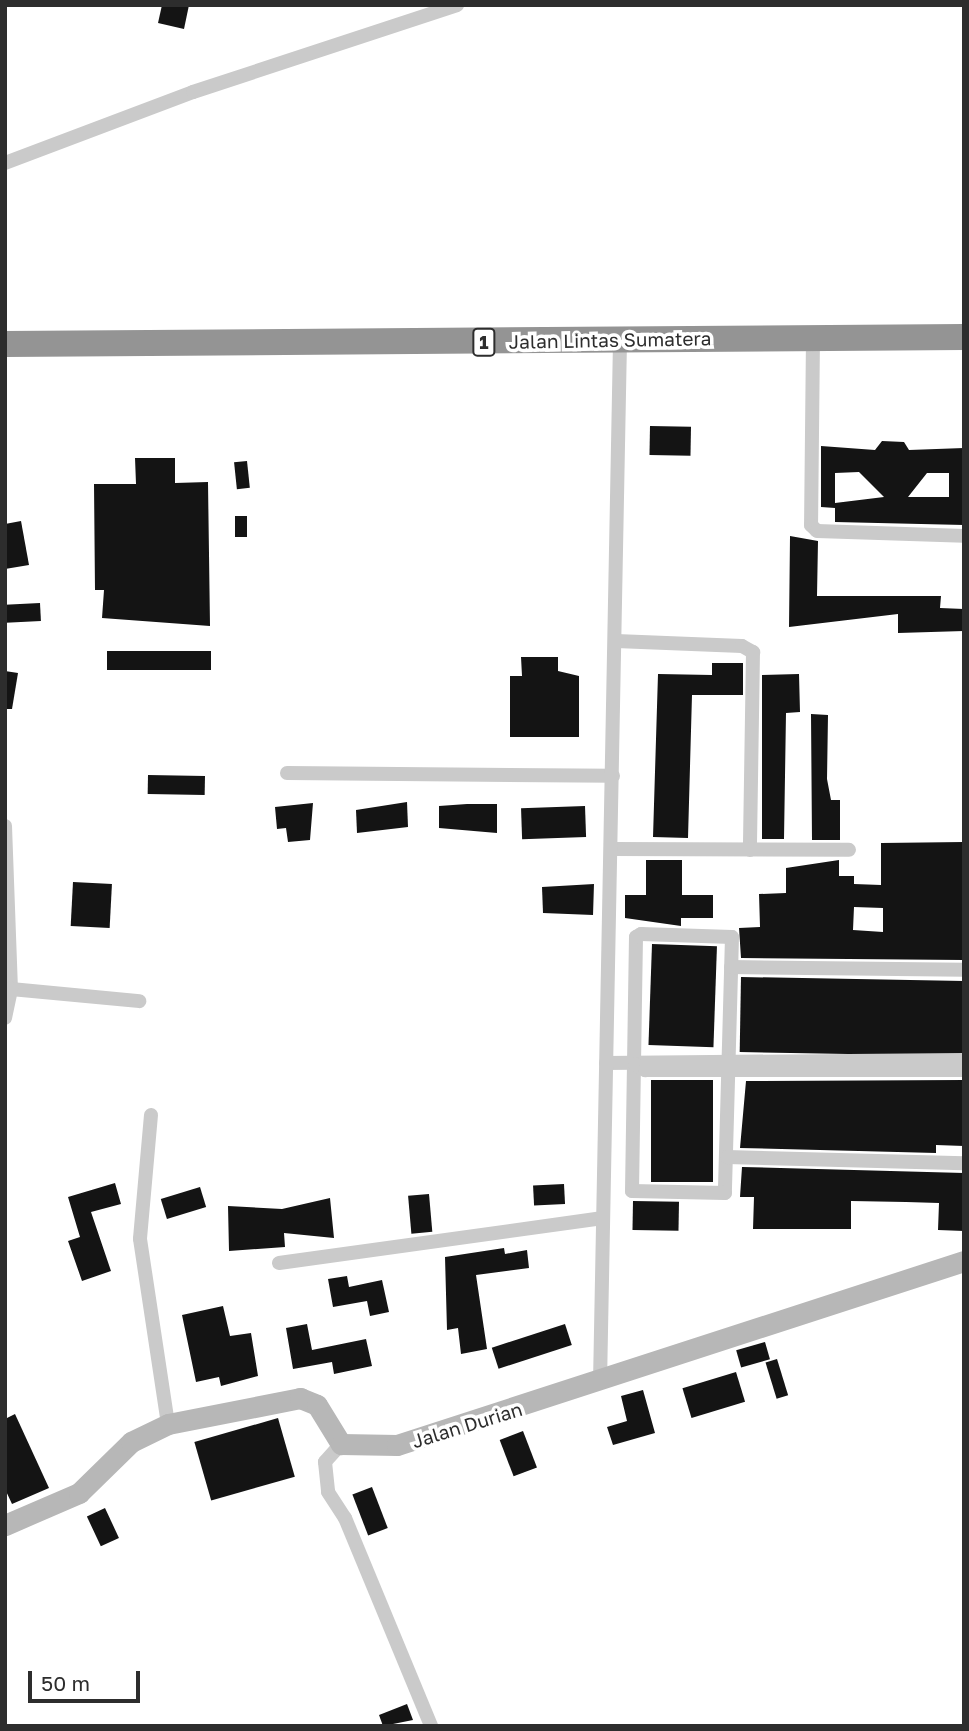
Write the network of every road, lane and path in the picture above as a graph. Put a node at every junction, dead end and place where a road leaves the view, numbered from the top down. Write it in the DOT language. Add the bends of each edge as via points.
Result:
graph roads {
  1 [pos="457,5"];
  2 [pos="5,163"];
  3 [pos="964,337"];
  4 [pos="813,338"];
  5 [pos="620,340"];
  6 [pos="5,344"];
  7 [pos="964,536"];
  8 [pos="616,641"];
  9 [pos="287,773"];
  10 [pos="613,776"];
  11 [pos="5,826"];
  12 [pos="612,849"];
  13 [pos="750,850"];
  14 [pos="849,850"];
  15 [pos="731,967"];
  16 [pos="964,970"];
  17 [pos="11,989"];
  18 [pos="139,1001"];
  19 [pos="5,1018"];
  20 [pos="964,1060"];
  21 [pos="606,1063"];
  22 [pos="635,1064"];
  23 [pos="729,1064"];
  24 [pos="964,1070"];
  25 [pos="151,1115"];
  26 [pos="727,1157"];
  27 [pos="964,1163"];
  28 [pos="603,1218"];
  29 [pos="964,1261"];
  30 [pos="279,1263"];
  31 [pos="600,1383"];
  32 [pos="168,1424"];
  33 [pos="341,1444"];
  34 [pos="7,1519"];
  35 [pos="431,1726"];
  1 -- 2 [label="street" via="192,92"];
  3 -- 4 [label="highway, Jalan Lintas Sumatera / 1"];
  4 -- 5 [label="highway, Jalan Lintas Sumatera / 1"];
  4 -- 7 [label="street" via="811,525 817,531"];
  5 -- 6 [label="highway, Jalan Lintas Sumatera / 1"];
  5 -- 8 [label="street"];
  8 -- 10 [label="street"];
  8 -- 13 [label="street" via="753,652"];
  9 -- 10 [label="street"];
  10 -- 12 [label="street"];
  11 -- 17 [label="street"];
  12 -- 13 [label="street"];
  12 -- 21 [label="street"];
  13 -- 14 [label="street"];
  15 -- 16 [label="street"];
  15 -- 22 [label="street" via="728,934 637,936"];
  15 -- 23 [label="street"];
  17 -- 18 [label="street"];
  17 -- 19 [label="street"];
  20 -- 23 [label="street"];
  21 -- 22 [label="street"];
  21 -- 28 [label="street"];
  22 -- 23 [label="street"];
  22 -- 26 [label="street" via="633,1193 726,1193"];
  23 -- 24 [label="street"];
  23 -- 26 [label="street"];
  25 -- 32 [label="street" via="140,1239"];
  26 -- 27 [label="street"];
  28 -- 30 [label="street"];
  28 -- 31 [label="street"];
  29 -- 31 [label="street, Jalan Durian"];
  31 -- 33 [label="street, Jalan Durian" via="419,1440 354,1448"];
  32 -- 33 [label="street" via="300,1398 317,1405"];
  32 -- 34 [label="street" via="131,1442 79,1493"];
  33 -- 35 [label="street" via="325,1462 328,1492 345,1518"];
}
